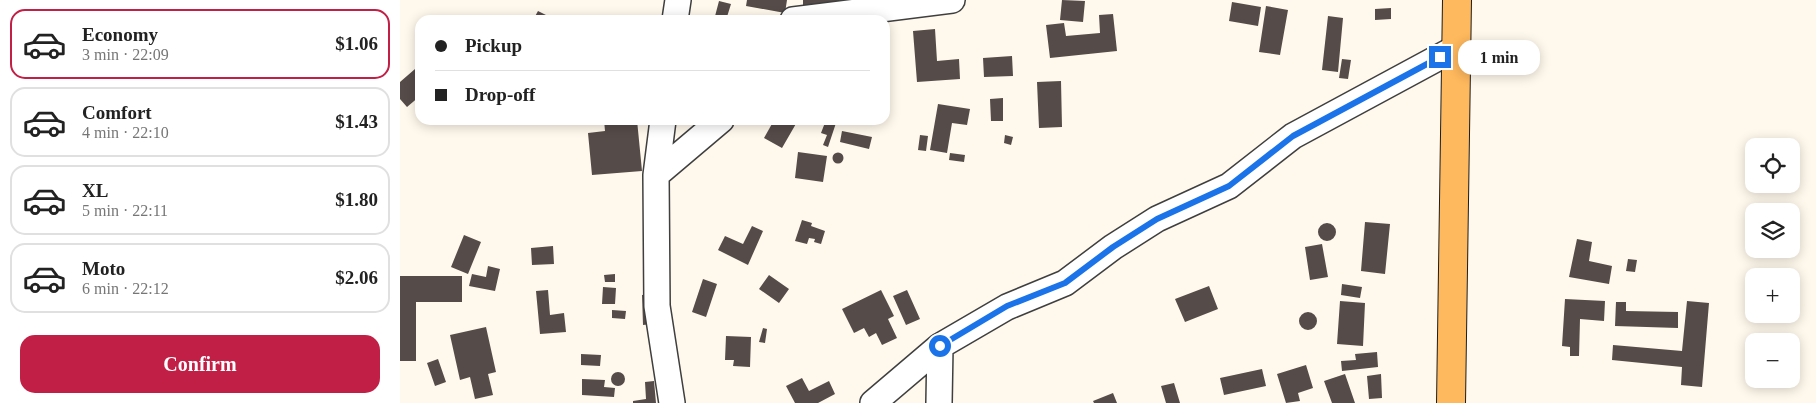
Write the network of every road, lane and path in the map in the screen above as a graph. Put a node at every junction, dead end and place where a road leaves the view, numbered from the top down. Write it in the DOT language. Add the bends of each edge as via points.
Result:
graph roads {
  1 [pos="678,0"];
  2 [pos="952,0"];
  3 [pos="1457,0"];
  4 [pos="676,15"];
  5 [pos="833,15"];
  6 [pos="1458,47"];
  7 [pos="662,125"];
  8 [pos="715,125"];
  9 [pos="656,175"];
  10 [pos="940,346"];
  11 [pos="672,403"];
  12 [pos="874,403"];
  13 [pos="939,403"];
  14 [pos="1451,403"];
  1 -- 4 [label="street"];
  2 -- 5 [label="street"];
  3 -- 6 [label="main road"];
  6 -- 10 [label="street" via="1293,136 1229,186 1157,219 1065,283 1007,306"];
  6 -- 14 [label="main road"];
  7 -- 9 [label="street"];
  8 -- 9 [label="street"];
  9 -- 11 [label="street" via="657,306"];
  10 -- 12 [label="street"];
  10 -- 13 [label="street"];
}
